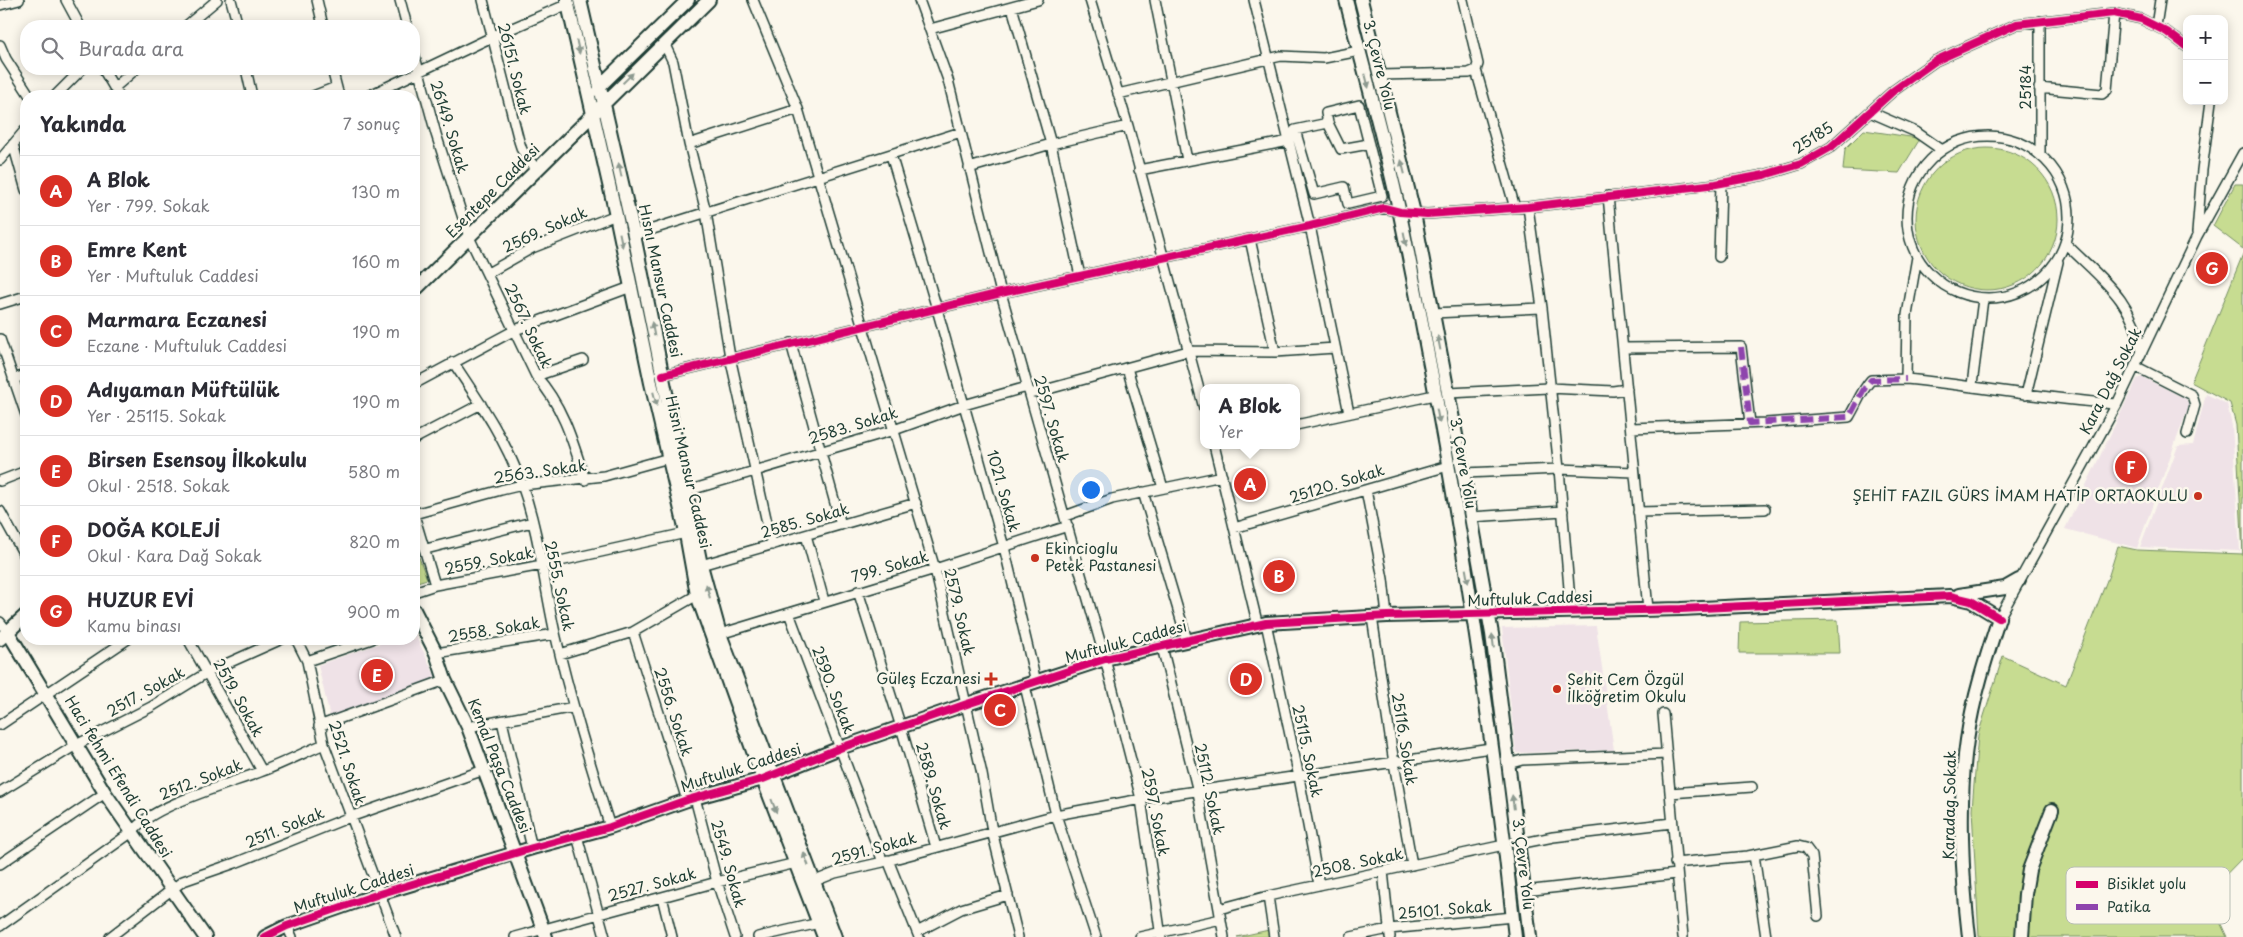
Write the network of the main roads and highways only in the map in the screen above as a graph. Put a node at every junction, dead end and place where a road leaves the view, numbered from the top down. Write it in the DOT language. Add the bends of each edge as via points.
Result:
graph roads {
  1 [pos="688,0"];
  2 [pos="709,0"];
  3 [pos="1346,0"];
  4 [pos="1361,0"];
  5 [pos="572,1"];
  6 [pos="648,38"];
  7 [pos="594,57"];
  8 [pos="601,85"];
  9 [pos="605,101"];
  10 [pos="594,112"];
  11 [pos="420,285"];
  12 [pos="2019,580"];
  13 [pos="1950,596"];
  14 [pos="1474,615"];
  15 [pos="1489,615"];
  16 [pos="1999,618"];
  17 [pos="20,619"];
  18 [pos="420,628"];
  19 [pos="3,631"];
  20 [pos="768,777"];
  21 [pos="2052,810"];
  22 [pos="516,854"];
  23 [pos="289,932"];
  24 [pos="544,934"];
  25 [pos="205,937"];
  26 [pos="266,937"];
  27 [pos="824,937"];
  28 [pos="835,937"];
  29 [pos="1516,937"];
  30 [pos="1530,937"];
  31 [pos="1969,937"];
  32 [pos="2022,937"];
  1 -- 6 [label="main road"];
  9 -- 2 [label="main road, Esentepe Caddesi, one-way"];
  3 -- 14 [label="main road, 3. Çevre Yolu, one-way" via="1400,212"];
  15 -- 4 [label="main road, 3. Çevre Yolu, one-way" via="1414,213"];
  5 -- 7 [label="main road, Hısnı Mansur Caddesi"];
  5 -- 10 [label="main road, Hisni Mansur Caddesi, one-way"];
  6 -- 7 [label="main road" via="609,64 603,64"];
  6 -- 8 [label="main road"];
  7 -- 8 [label="main road, Hısnı Mansur Caddesi"];
  8 -- 9 [label="main road, Hısnı Mansur Caddesi"];
  8 -- 10 [label="main road"];
  9 -- 10 [label="main road, Esentepe Caddesi"];
  20 -- 9 [label="main road, Hısnı Mansur Caddesi, one-way" via="720,634 701,565"];
  10 -- 11 [label="main road, Esentepe Caddesi"];
  10 -- 20 [label="main road, Hisni Mansur Caddesi, one-way" via="697,595"];
  12 -- 13 [label="main road" via="1999,590"];
  13 -- 15 [label="main road, Muftuluk Caddesi"];
  13 -- 16 [label="main road, Muftuluk Caddesi" via="1971,601"];
  14 -- 15 [label="main road, Muftuluk Caddesi"];
  14 -- 20 [label="main road, Muftuluk Caddesi" via="1387,616 1262,624 1187,640 1105,659 967,704"];
  14 -- 29 [label="main road, 3. Çevre Yolu"];
  30 -- 15 [label="main road, 3. Çevre Yolu, one-way"];
  16 -- 31 [label="main road, Karadag Sokak" via="1975,698 1963,782"];
  17 -- 19 [label="main road"];
  18 -- 22 [label="main road, Kemal Paşa Caddesi" via="436,653 468,727"];
  19 -- 25 [label="main road, Haci fehmi Efendi Caddesi" via="47,695 106,793"];
  20 -- 22 [label="main road, Muftuluk Caddesi"];
  20 -- 27 [label="main road, Hisni Mansur Caddesi, one-way"];
  28 -- 20 [label="main road, Hısnı Mansur Caddesi, one-way" via="815,881"];
  21 -- 32 [label="main road" via="2030,870"];
  22 -- 23 [label="main road, Muftuluk Caddesi" via="379,894"];
  22 -- 24 [label="main road, Kemal Paşa Caddesi"];
  23 -- 26 [label="main road, Muftuluk Caddesi"];
}
